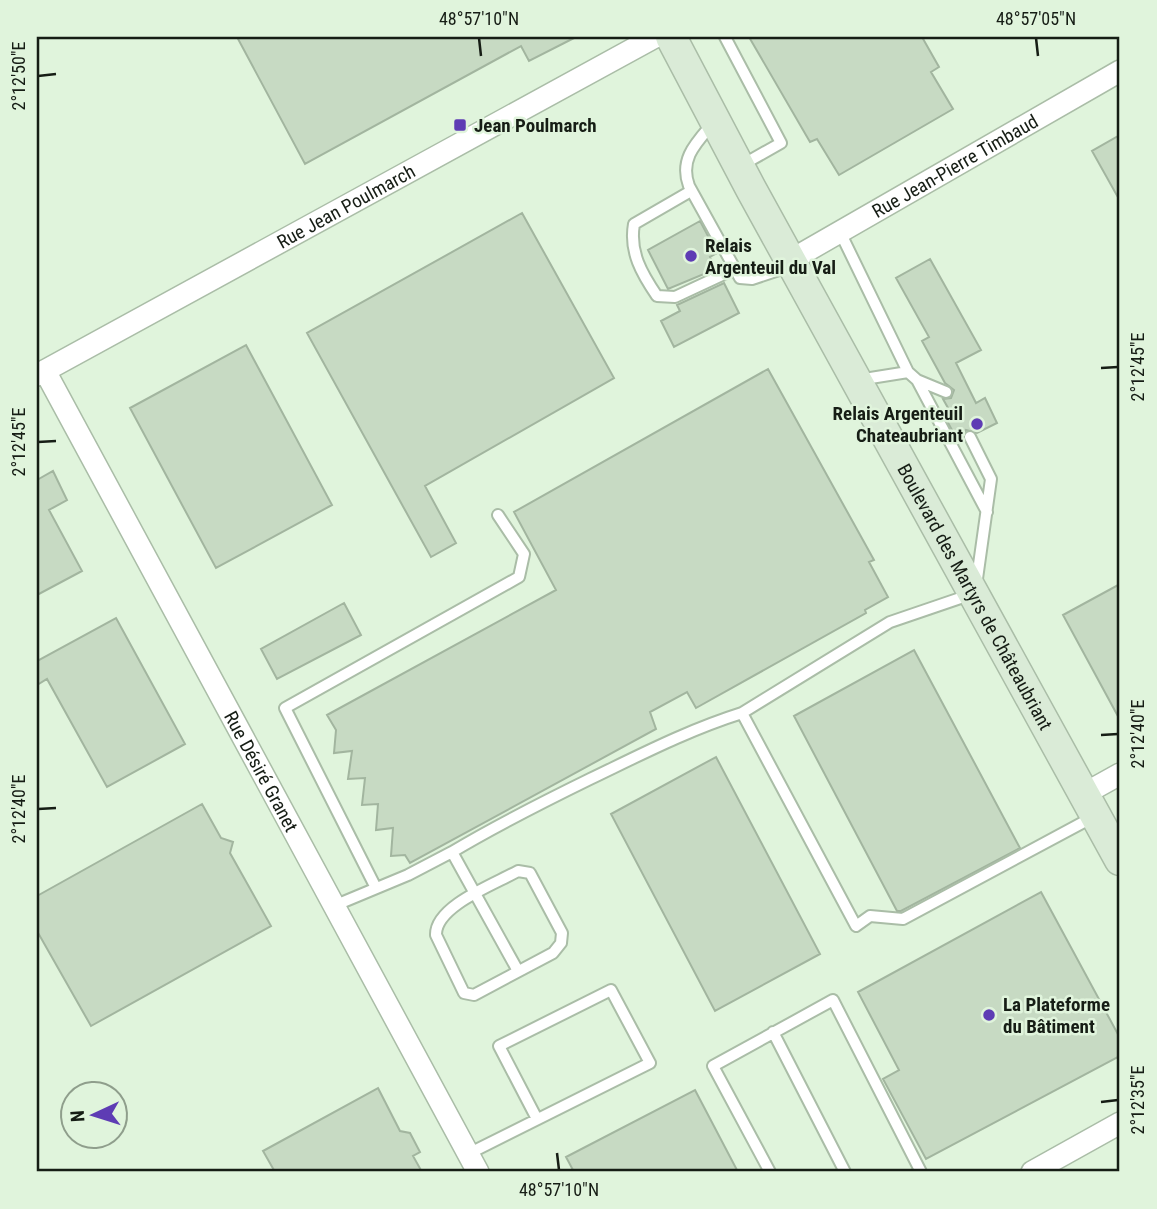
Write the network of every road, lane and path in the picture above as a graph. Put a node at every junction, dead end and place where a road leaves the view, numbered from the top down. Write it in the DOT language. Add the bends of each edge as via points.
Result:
graph roads {
  1 [pos="655,37"];
  2 [pos="671,37"];
  3 [pos="725,37"];
  4 [pos="1120,71"];
  5 [pos="716,121"];
  6 [pos="739,166"];
  7 [pos="691,191"];
  8 [pos="840,232"];
  9 [pos="792,263"];
  10 [pos="735,269"];
  11 [pos="908,372"];
  12 [pos="41,373"];
  13 [pos="858,380"];
  14 [pos="917,380"];
  15 [pos="946,392"];
  16 [pos="970,437"];
  17 [pos="987,512"];
  18 [pos="498,515"];
  19 [pos="975,593"];
  20 [pos="741,713"];
  21 [pos="1120,774"];
  22 [pos="1090,805"];
  23 [pos="452,852"];
  24 [pos="1120,860"];
  25 [pos="375,886"];
  26 [pos="477,894"];
  27 [pos="336,905"];
  28 [pos="518,971"];
  29 [pos="773,1032"];
  30 [pos="537,1119"];
  31 [pos="1120,1123"];
  32 [pos="473,1163"];
  33 [pos="770,1172"];
  34 [pos="845,1172"];
  35 [pos="921,1172"];
  36 [pos="1032,1172"];
  1 -- 12 [label="street, Rue Jean Poulmarch"];
  2 -- 5 [label="main road, Boulevard des Martyrs de Châteaubriant"];
  3 -- 6 [label="lane" via="781,143"];
  4 -- 8 [label="street, Rue Jean-Pierre Timbaud"];
  5 -- 6 [label="main road, Boulevard des Martyrs de Châteaubriant"];
  5 -- 7 [label="lane" via="689,150 685,174"];
  6 -- 9 [label="main road, Boulevard des Martyrs de Châteaubriant"];
  7 -- 10 [label="lane"];
  7 -- 10 [label="lane" via="634,224 631,239 636,260 648,282 657,296 675,297"];
  8 -- 9 [label="street, Rue Jean-Pierre Timbaud"];
  8 -- 11 [label="lane"];
  9 -- 10 [label="lane" via="746,281"];
  9 -- 13 [label="main road, Boulevard des Martyrs de Châteaubriant"];
  11 -- 13 [label="lane"];
  11 -- 14 [label="lane"];
  12 -- 27 [label="street, Rue Désiré Granet"];
  13 -- 19 [label="main road, Boulevard des Martyrs de Châteaubriant"];
  14 -- 15 [label="lane"];
  14 -- 17 [label="lane"];
  16 -- 17 [label="lane" via="991,479"];
  17 -- 19 [label="lane"];
  18 -- 25 [label="lane" via="524,554 519,578 285,708"];
  19 -- 20 [label="lane" via="890,622"];
  19 -- 22 [label="main road, Boulevard des Martyrs de Châteaubriant"];
  20 -- 22 [label="lane" via="856,926 870,916 903,919"];
  20 -- 23 [label="lane" via="664,742"];
  21 -- 22 [label="street"];
  22 -- 24 [label="main road, Boulevard des Martyrs de Châteaubriant"];
  23 -- 25 [label="lane"];
  23 -- 26 [label="lane"];
  25 -- 27 [label="lane"];
  26 -- 28 [label="lane"];
  26 -- 28 [label="lane" via="446,911 436,924 436,934 464,992 474,995"];
  26 -- 28 [label="lane" via="518,872 530,873 562,933 553,953"];
  27 -- 32 [label="street, Rue Désiré Granet"];
  29 -- 33 [label="lane" via="713,1066"];
  29 -- 34 [label="lane"];
  29 -- 35 [label="lane" via="832,1000"];
  30 -- 30 [label="lane" via="499,1046 611,990 650,1063"];
  30 -- 32 [label="lane"];
  31 -- 36 [label="street"];
}
